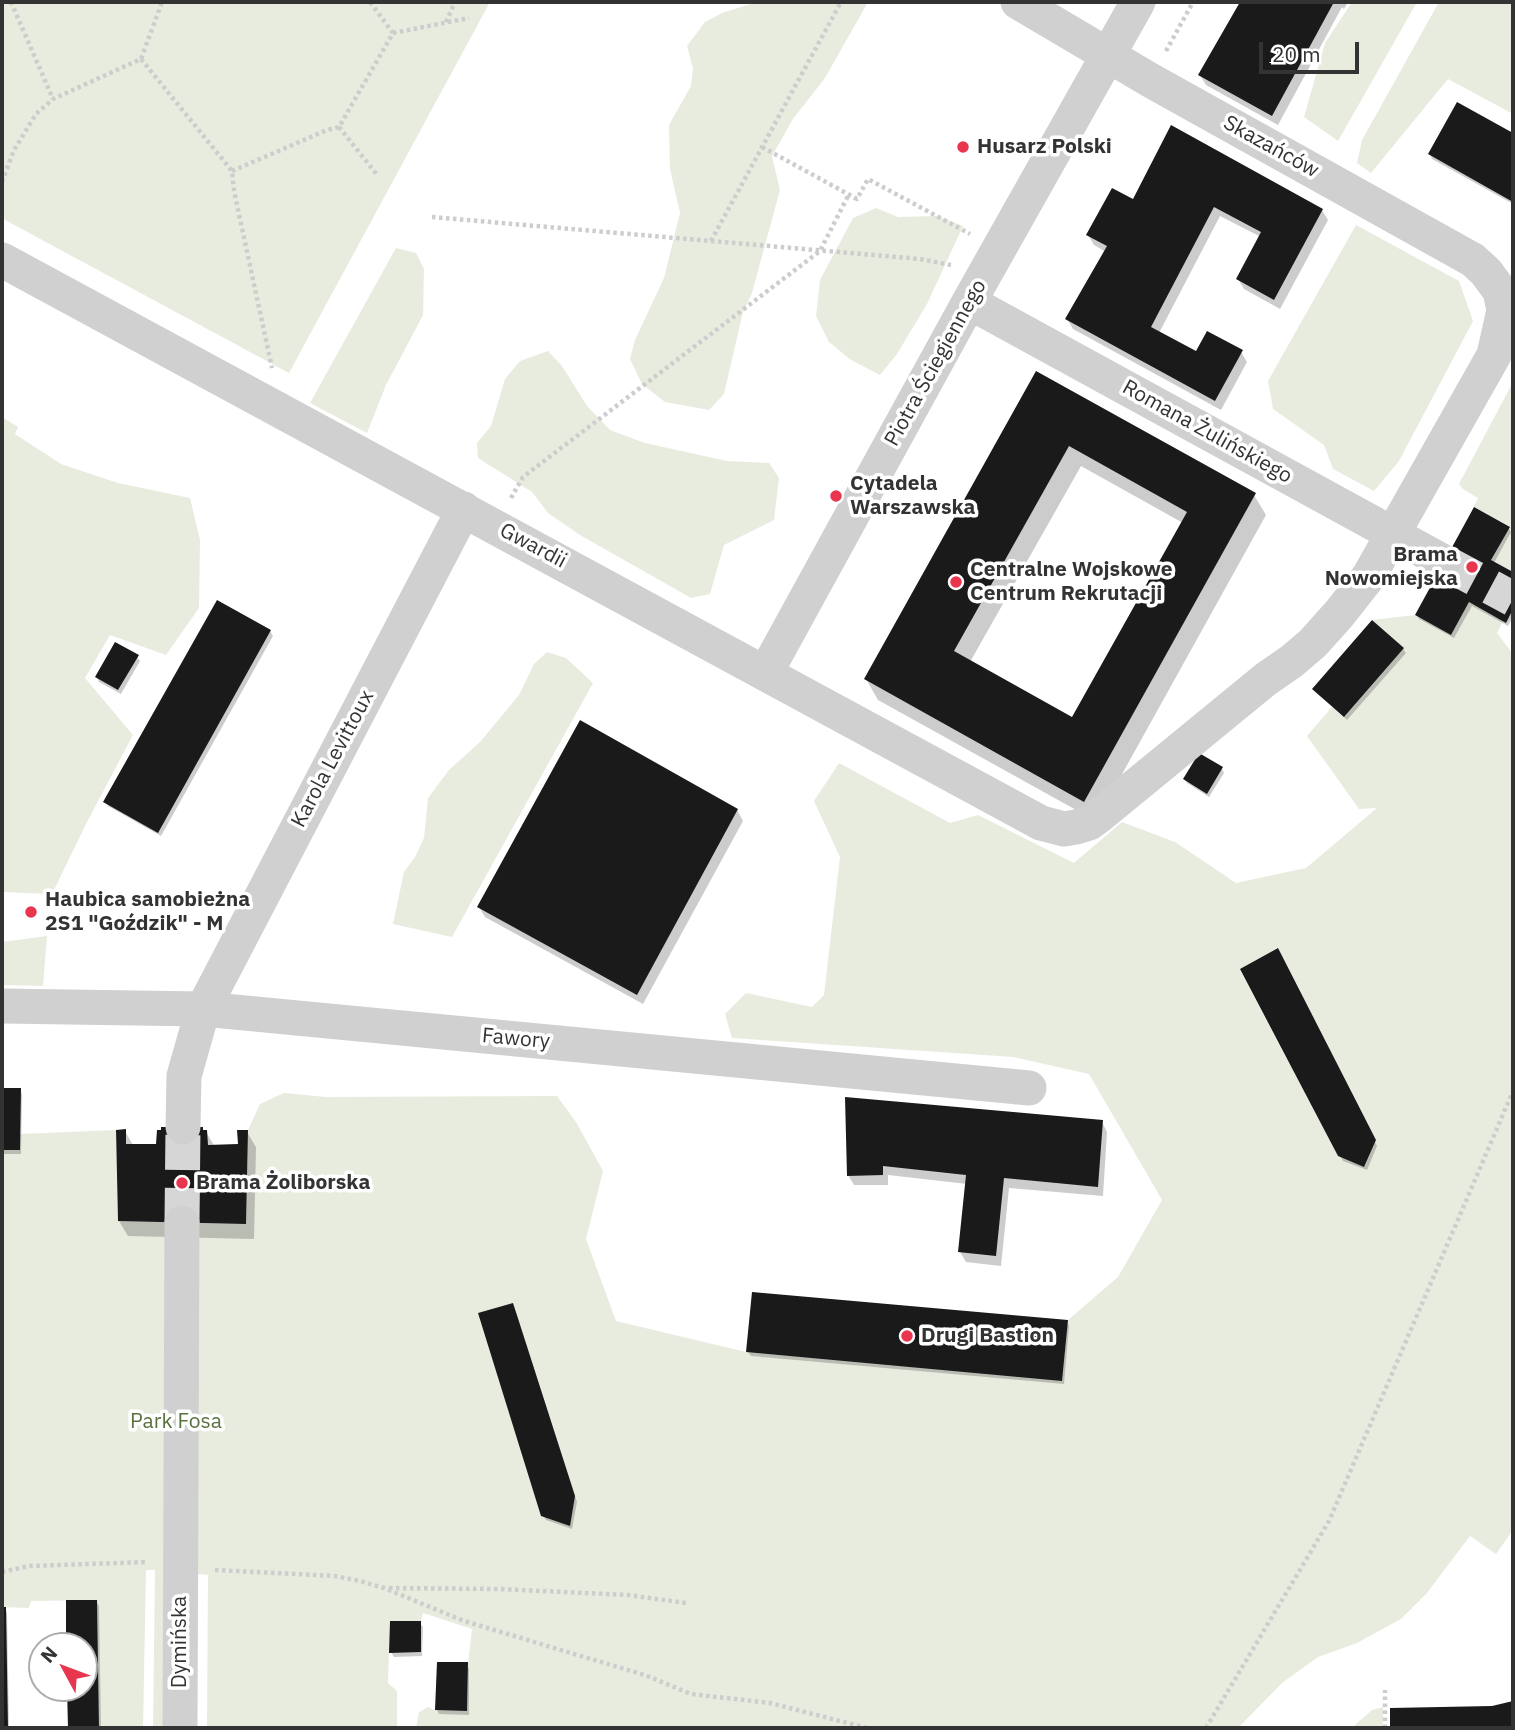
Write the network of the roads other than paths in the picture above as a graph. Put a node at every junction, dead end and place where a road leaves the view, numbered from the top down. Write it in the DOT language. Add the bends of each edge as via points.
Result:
graph roads {
  1 [pos="1018,2"];
  2 [pos="1116,2"];
  3 [pos="1138,2"];
  4 [pos="1108,54"];
  5 [pos="2,260"];
  6 [pos="969,302"];
  7 [pos="464,509"];
  8 [pos="1394,534"];
  9 [pos="1444,562"];
  10 [pos="766,672"];
  11 [pos="2,1006"];
  12 [pos="203,1009"];
  13 [pos="1029,1088"];
  14 [pos="183,1126"];
  15 [pos="182,1223"];
  16 [pos="180,1728"];
  1 -- 4 [label="street, Skazańców"];
  2 -- 4 [label="street, Piotra Ściegiennego"];
  3 -- 4 [label="street, Piotra Ściegiennego"];
  4 -- 6 [label="street, Piotra Ściegiennego"];
  4 -- 8 [label="street, Skazańców" via="1473,260 1500,292 1504,310 1494,355"];
  5 -- 7 [label="street, Gwardii"];
  6 -- 8 [label="street, Romana Żulińskiego"];
  6 -- 10 [label="street, Piotra Ściegiennego"];
  7 -- 10 [label="street, Gwardii"];
  7 -- 12 [label="street, Karola Levittoux"];
  8 -- 9 [label="street, Romana Żulińskiego"];
  8 -- 10 [label="street, Gwardii" via="1369,576 1313,643 1100,816 1064,829 1041,823"];
  11 -- 12 [label="street, Fawory"];
  12 -- 13 [label="street, Fawory"];
  12 -- 14 [label="street" via="184,1076"];
  15 -- 16 [label="street, Dymińska" via="177,1562"];
}
